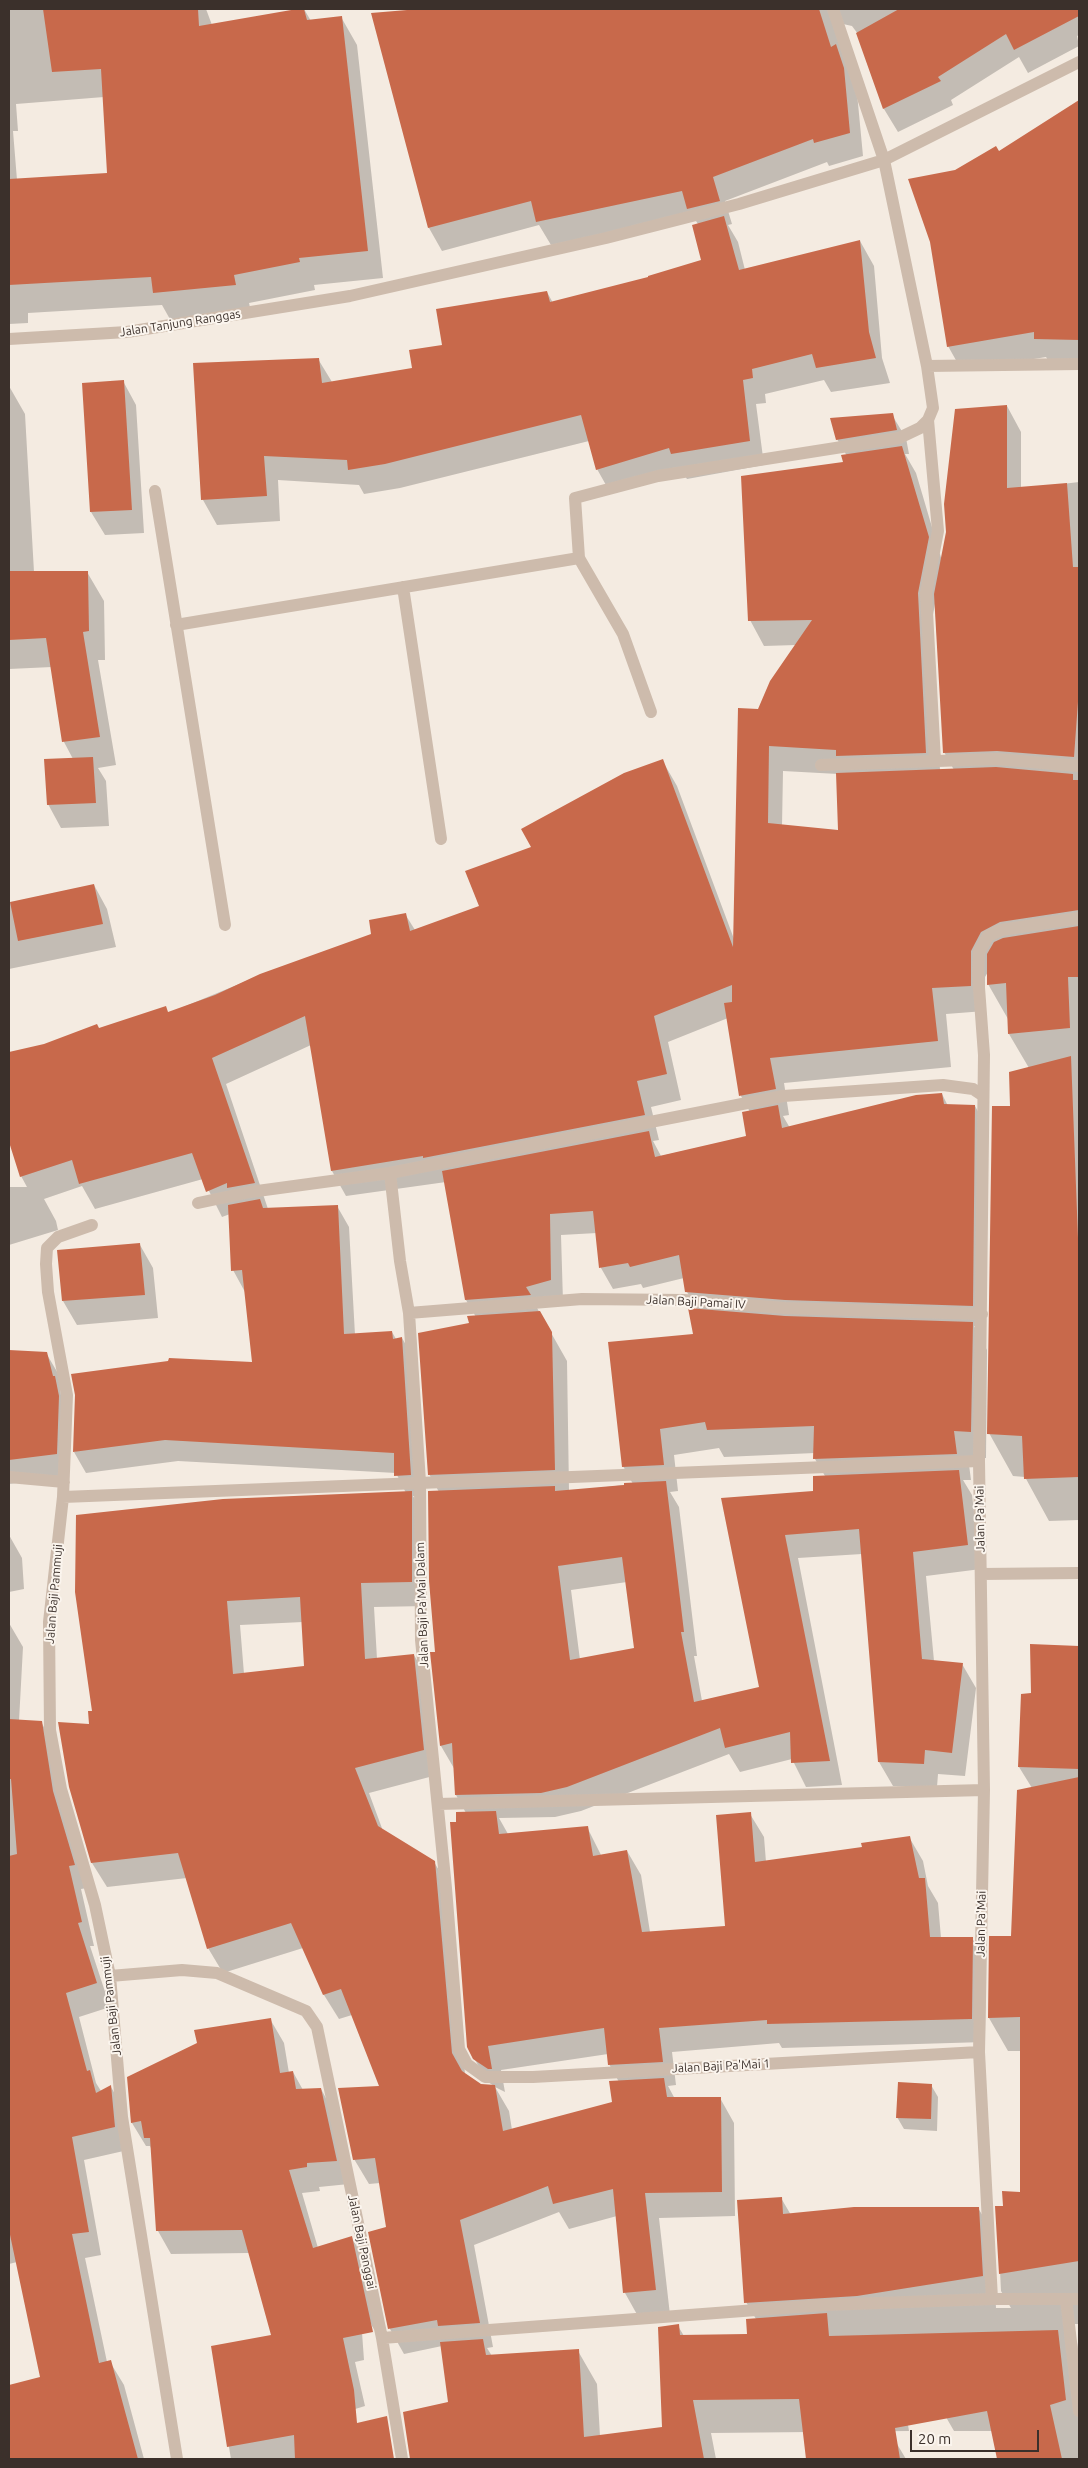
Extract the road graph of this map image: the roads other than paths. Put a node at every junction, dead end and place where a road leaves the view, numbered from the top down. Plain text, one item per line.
1 (833, 9) edge
2 (1079, 62) edge
3 (884, 160) junction
4 (9, 339) edge
5 (1079, 364) edge
6 (927, 366) junction
7 (928, 420) junction
8 (155, 491) dead end
9 (579, 558) junction
10 (402, 587) junction
11 (176, 625) junction
12 (651, 712) dead end
13 (935, 761) junction
14 (821, 765) dead end
15 (1079, 766) edge
16 (441, 839) dead end
17 (1079, 918) edge
18 (225, 925) dead end
19 (982, 1095) junction
20 (390, 1173) junction
21 (198, 1203) dead end
22 (92, 1225) dead end
23 (410, 1313) junction
24 (982, 1314) junction
25 (979, 1461) junction
26 (9, 1477) edge
27 (64, 1482) junction
28 (420, 1482) junction
29 (63, 1497) junction
30 (1079, 1573) edge
31 (981, 1574) junction
32 (984, 1790) junction
33 (438, 1804) junction
34 (110, 1976) junction
35 (979, 2052) junction
36 (467, 2064) joint
37 (1073, 2299) edge
38 (992, 2300) junction
39 (382, 2338) junction
40 (1079, 2411) edge
41 (177, 2459) edge
42 (402, 2459) edge

1 - 3 street
2 - 3 street, Jalan Tanjung Ranggas
3 - 4 street, Jalan Tanjung Ranggas
3 - 6 street
5 - 6 street
6 - 7 street
7 - 9 street
7 - 13 street
8 - 11 street
9 - 10 street
9 - 12 street
10 - 11 street
10 - 16 street
11 - 18 street
13 - 14 street
13 - 15 street
17 - 19 street, Jalan Pa'Mai
19 - 20 street
19 - 24 street, Jalan Pa'Mai
20 - 21 street
20 - 23 street, Jalan Baji Pa'Mai Dalam
22 - 27 street, Jalan Baji Pammuji
23 - 24 street, Jalan Baji Pamai IV
23 - 28 street, Jalan Baji Pa'Mai Dalam
24 - 25 street, Jalan Pa'Mai
25 - 28 street
25 - 31 street, Jalan Pa'Mai
26 - 27 street
27 - 29 street, Jalan Baji Pammuji
28 - 29 street
28 - 33 street, Jalan Baji Pa'Mai Dalam
29 - 34 street, Jalan Baji Pammuji
30 - 31 street
31 - 32 street, Jalan Pa'Mai
32 - 33 street
32 - 35 street, Jalan Pa'Mai
33 - 36 street, Jalan Baji Pa'Mai Dalam
34 - 39 street, Jalan Baji Panggai
34 - 41 street, Jalan Baji Pammuji
35 - 36 street, Jalan Baji Pa'Mai 1
35 - 38 street, Jalan Pa'Mai
37 - 38 street
37 - 40 street
38 - 39 street
39 - 42 street, Jalan Baji Panggai

